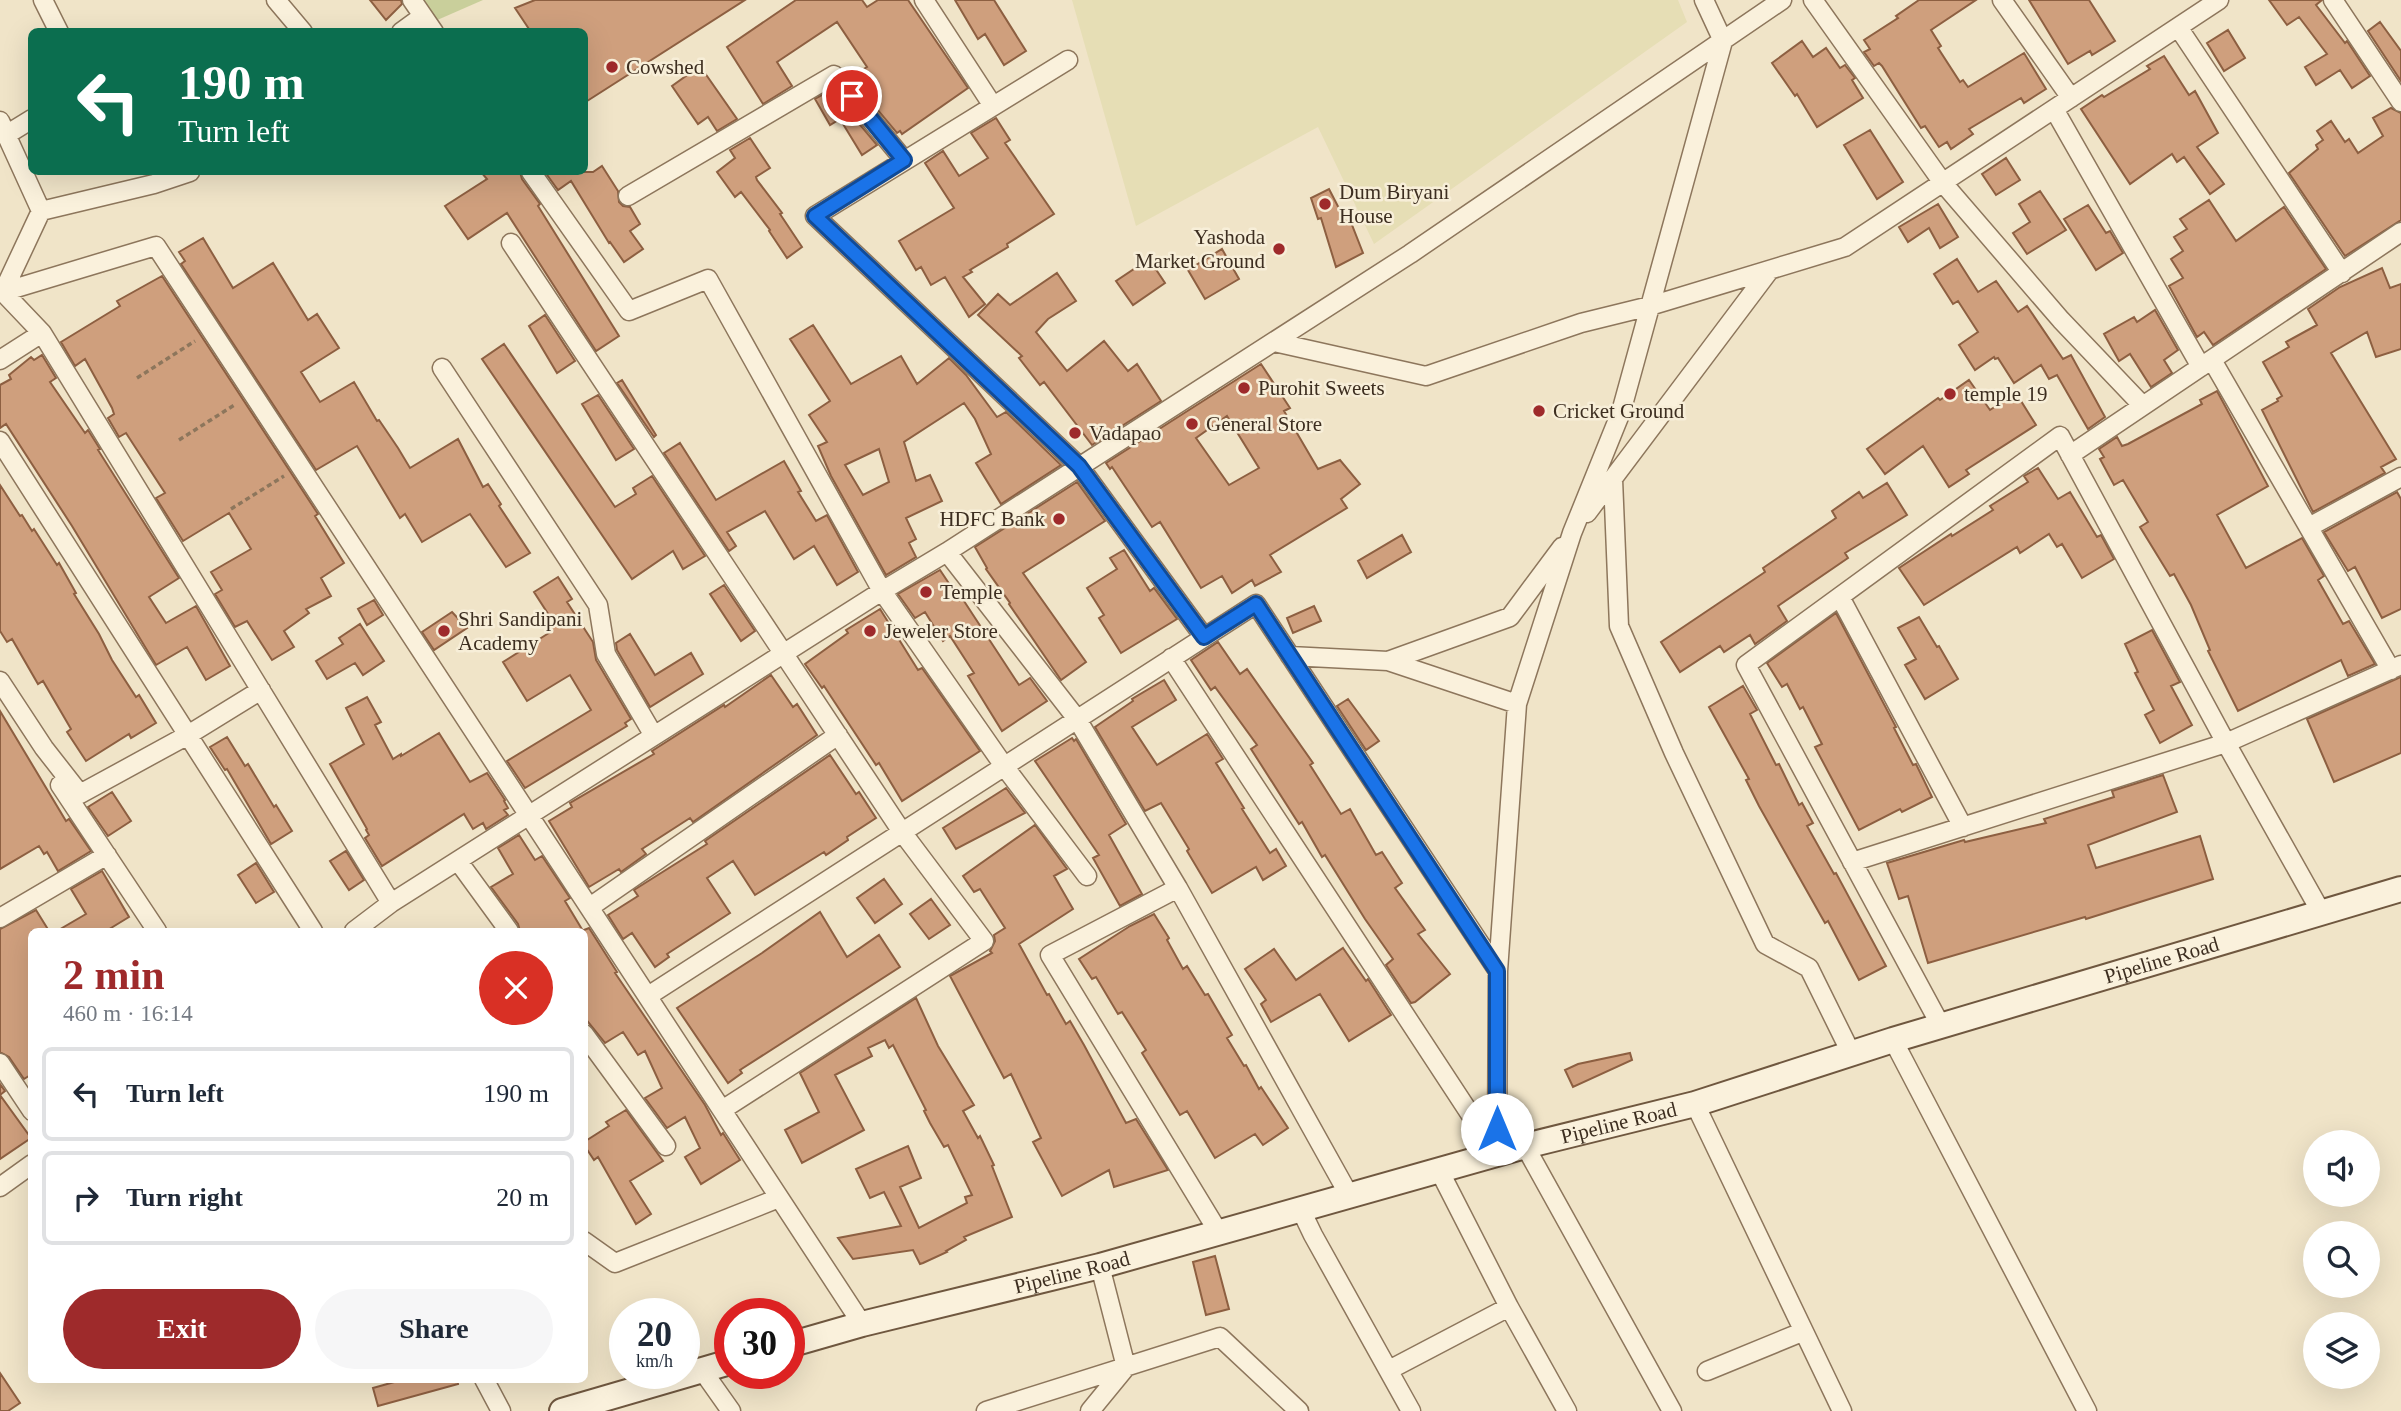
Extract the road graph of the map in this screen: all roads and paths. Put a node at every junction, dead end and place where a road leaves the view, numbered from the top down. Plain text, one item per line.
1 (43, 0) edge
2 (275, 0) edge
3 (412, 0) edge
4 (924, 0) edge
5 (1704, 0) edge
6 (1783, 0) edge
7 (1813, 0) edge
8 (2002, 0) edge
9 (2219, 0) edge
10 (2333, 0) edge
11 (423, 16) junction
12 (2178, 27) junction
13 (57, 28) edge
14 (300, 28) edge
15 (406, 28) edge
16 (431, 28) edge
17 (1723, 41) junction
18 (1068, 60) dead end
19 (2070, 98) junction
20 (2401, 102) edge
21 (993, 106) junction
22 (2054, 109) junction
23 (28, 120) edge
24 (3, 128) edge
25 (904, 160) junction
26 (181, 175) edge
27 (533, 175) edge
28 (1943, 183) junction
29 (628, 196) dead end
30 (41, 211) junction
31 (2401, 232) edge
32 (511, 243) dead end
33 (1769, 271) junction
34 (2342, 273) junction
35 (3, 292) junction
36 (1650, 306) junction
37 (212, 331) junction
38 (42, 333) junction
39 (1274, 342) junction
40 (0, 360) edge
41 (2207, 364) junction
42 (442, 368) dead end
43 (136, 378) dead end
44 (253, 394) junction
45 (2143, 407) junction
46 (179, 440) dead end
47 (0, 441) edge
48 (2070, 455) junction
49 (300, 466) junction
50 (1079, 466) junction
51 (2401, 477) edge
52 (1613, 479) junction
53 (231, 509) dead end
54 (2309, 527) junction
55 (1572, 533) junction
56 (947, 552) junction
57 (882, 591) junction
58 (1840, 597) junction
59 (1204, 637) junction
60 (784, 653) junction
61 (1290, 656) junction
62 (1171, 659) junction
63 (1388, 661) junction
64 (2396, 667) edge
65 (0, 681) edge
66 (261, 690) junction
67 (0, 694) edge
68 (1517, 704) junction
69 (1077, 719) junction
70 (188, 735) junction
71 (838, 735) junction
72 (654, 736) junction
73 (2226, 743) junction
74 (1004, 766) junction
75 (530, 815) junction
76 (1963, 827) junction
77 (902, 832) junction
78 (107, 855) junction
79 (458, 861) junction
80 (1852, 862) junction
81 (1087, 876) dead end
82 (1178, 888) junction
83 (2401, 889) edge
84 (391, 903) junction
85 (590, 906) junction
86 (2321, 912) junction
87 (0, 918) edge
88 (155, 928) edge
89 (311, 928) edge
90 (358, 928) edge
91 (507, 928) edge
92 (1497, 971) junction
93 (648, 996) junction
94 (1941, 1026) junction
95 (588, 1039) edge
96 (1893, 1040) junction
97 (1851, 1054) junction
98 (1, 1067) edge
99 (1695, 1104) junction
100 (28, 1105) edge
101 (722, 1110) junction
102 (666, 1146) dead end
103 (1525, 1146) junction
104 (1497, 1155) junction
105 (28, 1167) edge
106 (1439, 1170) junction
107 (0, 1187) edge
108 (1349, 1195) junction
109 (779, 1198) junction
110 (1301, 1210) junction
111 (1219, 1233) junction
112 (588, 1244) edge
113 (1100, 1266) junction
114 (1509, 1307) junction
115 (862, 1324) junction
116 (1802, 1332) junction
117 (805, 1340) edge
118 (714, 1367) edge
119 (1126, 1367) junction
120 (702, 1370) junction
121 (1389, 1370) junction
122 (1706, 1371) dead end
123 (486, 1383) edge
124 (501, 1411) edge
125 (562, 1411) edge
126 (731, 1411) edge
127 (986, 1411) edge
128 (1090, 1411) edge
129 (1299, 1411) edge
130 (1411, 1411) edge
131 (1567, 1411) edge
132 (1672, 1411) edge
133 (1842, 1411) edge
134 (2087, 1411) edge

1 - 13 street
2 - 14 street
3 - 11 street
4 - 21 street
5 - 17 street
6 - 17 street
7 - 28 street
8 - 19 street
9 - 12 street
10 - 20 street
11 - 15 street
11 - 16 street
12 - 19 street
12 - 34 street
17 - 36 street
17 - 39 street
18 - 21 street
19 - 22 street
21 - 25 street
22 - 28 street
22 - 41 street
23 - 24 street
24 - 30 street
25 - 29 street
25 - 50 street
26 - 30 street
27 - 57 street
28 - 33 street
28 - 45 street
30 - 35 street
31 - 34 street
32 - 60 street
33 - 36 street
33 - 52 street
34 - 41 street
35 - 37 street
35 - 38 street
36 - 39 street
36 - 55 street
37 - 43 path
37 - 44 street
38 - 40 street
38 - 66 street
39 - 50 street
41 - 45 street
41 - 54 street
42 - 72 street
44 - 46 path
44 - 49 street
45 - 48 street
47 - 70 street
48 - 58 street
48 - 73 street
49 - 53 path
49 - 75 street
50 - 56 street
50 - 59 street
51 - 54 street
52 - 55 street
52 - 97 street
54 - 64 street
55 - 63 street
55 - 68 street
56 - 57 street
56 - 69 street
57 - 60 street
57 - 74 street
58 - 76 street
58 - 80 street
59 - 61 street
59 - 62 street
60 - 71 street
60 - 72 street
61 - 63 street
61 - 92 street
62 - 69 street
62 - 104 street
63 - 68 street
64 - 73 street
65 - 70 street
66 - 70 street
66 - 84 street
67 - 78 street
68 - 92 street
69 - 74 street
69 - 82 street
70 - 89 street
71 - 77 street
71 - 85 street
72 - 75 street
73 - 76 street
73 - 86 street
74 - 77 street
74 - 81 street
75 - 79 street
75 - 85 street
76 - 80 street
77 - 93 street
77 - 101 street
78 - 87 street
78 - 88 street
79 - 84 street
79 - 91 street
80 - 94 street
82 - 108 street
82 - 111 street
83 - 86 main road, Pipeline Road
84 - 90 street
85 - 93 street
86 - 94 main road, Pipeline Road
92 - 104 street
93 - 101 street
94 - 96 main road, Pipeline Road
95 - 102 street
96 - 97 main road, Pipeline Road
96 - 134 street
97 - 99 main road, Pipeline Road
98 - 100 street
99 - 103 main road, Pipeline Road
99 - 116 street
101 - 109 street
103 - 104 main road, Pipeline Road
103 - 132 street
104 - 106 main road, Pipeline Road
105 - 107 street
106 - 108 main road, Pipeline Road
106 - 114 street
108 - 110 main road, Pipeline Road
109 - 112 street
109 - 115 street
110 - 111 main road, Pipeline Road
110 - 121 street
111 - 113 main road, Pipeline Road
113 - 115 main road, Pipeline Road
113 - 119 street
114 - 121 street
114 - 131 street
115 - 117 main road, Pipeline Road
116 - 122 street
116 - 133 street
118 - 120 main road
119 - 127 street
119 - 128 street
119 - 129 street
120 - 125 main road
120 - 126 street
121 - 130 street
123 - 124 street

